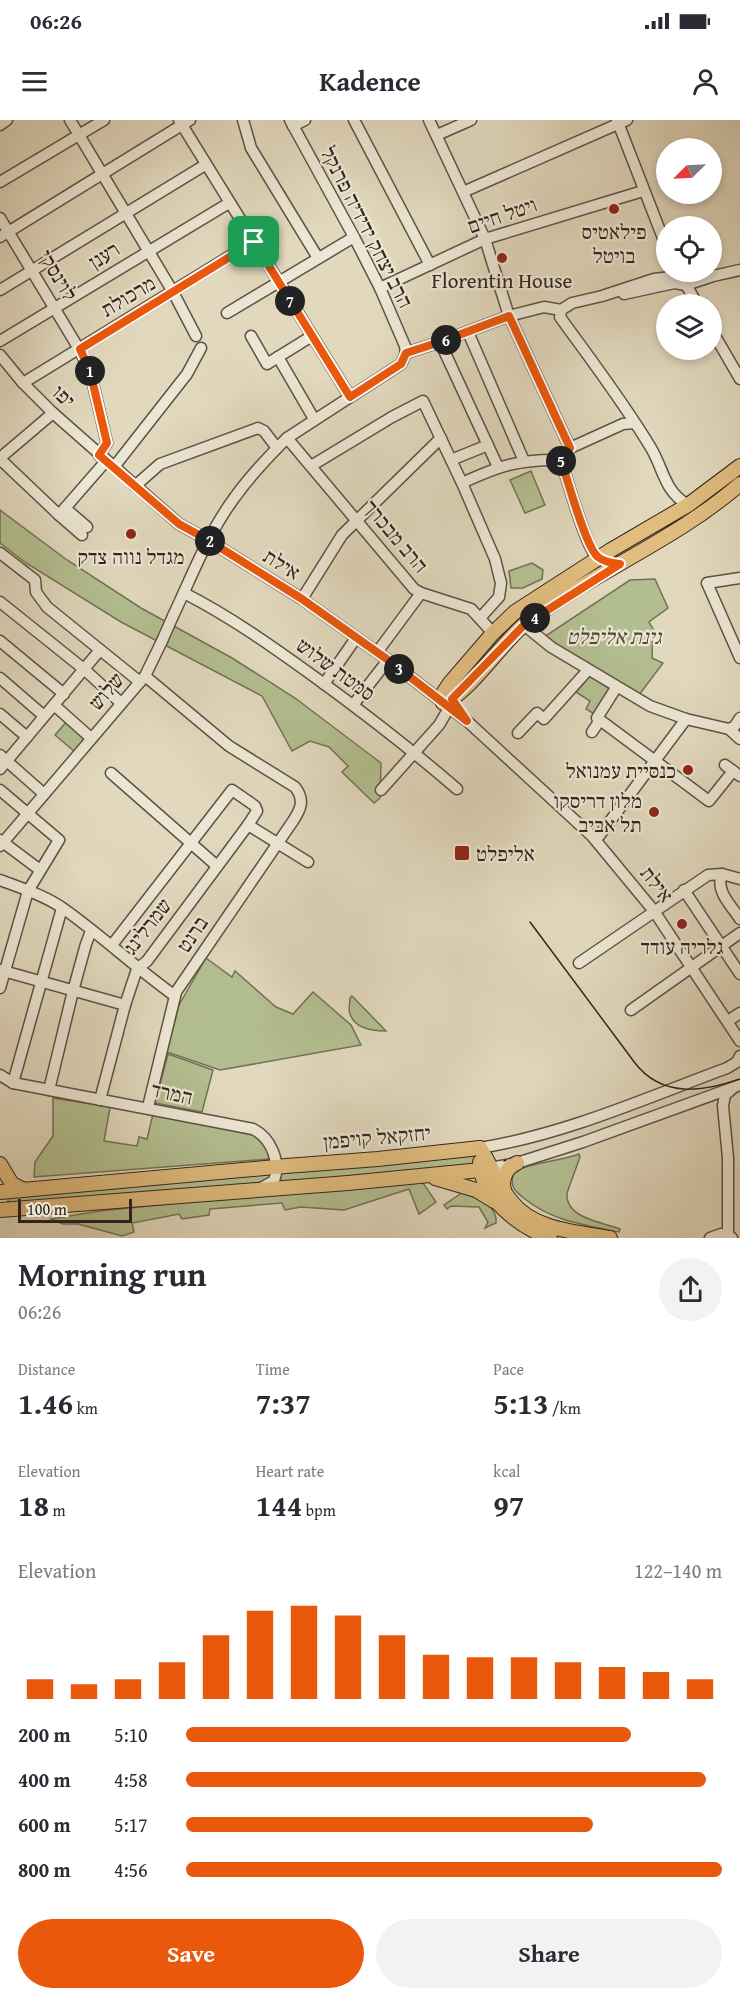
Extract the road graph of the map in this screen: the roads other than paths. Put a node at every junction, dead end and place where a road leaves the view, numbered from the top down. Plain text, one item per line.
1 (7, 120) edge
2 (70, 120) edge
3 (104, 120) edge
4 (243, 120) edge
5 (305, 120) edge
6 (354, 120) edge
7 (429, 120) edge
8 (471, 120) edge
9 (620, 121) edge
10 (184, 122) edge
11 (291, 123) edge
12 (0, 124) edge
13 (437, 135) junction
14 (79, 136) junction
15 (205, 165) junction
16 (101, 174) junction
17 (0, 182) edge
18 (643, 191) junction
19 (463, 192) junction
20 (230, 203) junction
21 (126, 213) junction
22 (0, 218) edge
23 (656, 222) edge
24 (4, 234) edge
25 (354, 237) junction
26 (485, 239) junction
27 (254, 242) junction
28 (148, 250) junction
29 (318, 258) junction
30 (430, 265) junction
31 (740, 270) edge
32 (33, 271) junction
33 (278, 282) junction
34 (684, 282) edge
35 (686, 285) junction
36 (380, 288) junction
37 (0, 290) edge
38 (173, 292) junction
39 (691, 294) edge
40 (55, 308) junction
41 (561, 310) junction
42 (227, 313) dead end
43 (509, 316) junction
44 (468, 332) junction
45 (196, 336) dead end
46 (251, 336) dead end
47 (312, 336) junction
48 (0, 341) edge
49 (440, 342) junction
50 (722, 347) edge
51 (201, 348) dead end
52 (80, 349) junction
53 (406, 353) junction
54 (0, 355) edge
55 (278, 357) junction
56 (740, 379) edge
57 (24, 383) junction
58 (350, 397) junction
59 (52, 413) junction
60 (314, 419) junction
61 (634, 423) junction
62 (287, 438) junction
63 (441, 438) junction
64 (488, 445) junction
65 (277, 448) junction
66 (570, 448) junction
67 (0, 459) edge
68 (451, 460) junction
69 (561, 460) junction
70 (106, 461) junction
71 (524, 461) junction
72 (311, 466) junction
73 (740, 466) edge
74 (498, 467) junction
75 (462, 483) junction
76 (740, 484) edge
77 (135, 486) junction
78 (688, 505) junction
79 (62, 512) junction
80 (357, 520) junction
81 (85, 531) dead end
82 (208, 540) junction
83 (0, 553) edge
84 (598, 558) junction
85 (620, 564) junction
86 (740, 578) edge
87 (184, 593) junction
88 (421, 593) junction
89 (302, 599) junction
90 (0, 602) edge
91 (481, 617) junction
92 (524, 625) junction
93 (493, 633) junction
94 (356, 638) junction
95 (0, 641) edge
96 (381, 647) dead end
97 (100, 650) junction
98 (740, 658) edge
99 (388, 660) junction
100 (85, 670) junction
101 (588, 670) junction
102 (0, 678) edge
103 (143, 679) junction
104 (324, 684) junction
105 (614, 691) dead end
106 (64, 694) junction
107 (121, 703) junction
108 (448, 703) junction
109 (54, 705) junction
110 (353, 705) junction
111 (0, 714) edge
112 (44, 716) junction
113 (740, 718) edge
114 (600, 720) junction
115 (686, 720) junction
116 (729, 729) junction
117 (592, 732) dead end
118 (518, 733) dead end
119 (27, 737) junction
120 (91, 738) junction
121 (740, 739) edge
122 (415, 753) junction
123 (656, 761) junction
124 (2, 762) edge
125 (733, 770) edge
126 (111, 772) dead end
127 (457, 789) dead end
128 (0, 790) edge
129 (381, 790) dead end
130 (44, 794) junction
131 (27, 814) junction
132 (248, 825) junction
133 (596, 840) junction
134 (1, 843) edge
135 (190, 843) junction
136 (278, 843) junction
137 (308, 862) dead end
138 (217, 866) junction
139 (40, 870) junction
140 (722, 874) junction
141 (740, 879) edge
142 (0, 880) edge
143 (684, 890) junction
144 (28, 891) junction
145 (62, 908) junction
146 (654, 911) junction
147 (740, 919) edge
148 (92, 931) junction
149 (740, 933) edge
150 (112, 945) junction
151 (721, 946) junction
152 (579, 963) dead end
153 (691, 967) junction
154 (137, 969) junction
155 (2, 971) edge
156 (740, 974) edge
157 (40, 982) junction
158 (0, 988) edge
159 (73, 991) junction
160 (174, 996) junction
161 (125, 1005) junction
162 (631, 1010) dead end
163 (740, 1013) edge
164 (728, 1022) junction
165 (740, 1041) edge
166 (740, 1056) edge
167 (0, 1075) edge
168 (13, 1083) junction
169 (738, 1086) edge
170 (49, 1090) junction
171 (100, 1100) junction
172 (698, 1100) junction
173 (148, 1107) junction
174 (722, 1115) junction
175 (480, 1148) junction
176 (0, 1162) edge
177 (517, 1162) junction
178 (277, 1166) junction
179 (486, 1168) junction
180 (427, 1175) junction
181 (0, 1183) edge
182 (24, 1190) junction
183 (252, 1190) junction
184 (0, 1192) edge
185 (505, 1192) junction
186 (728, 1197) junction
187 (740, 1198) edge
188 (503, 1208) junction
189 (0, 1210) edge
190 (730, 1236) edge
191 (550, 1238) edge
192 (610, 1238) edge
193 (710, 1238) edge

1 - 12 street
2 - 14 street
3 - 14 street
4 - 29 street
5 - 11 street
6 - 30 street
7 - 13 street
8 - 13 street
9 - 18 street
9 - 19 street
10 - 15 street
10 - 16 street
11 - 25 street, הרב יצחק ידידיה פרנקל
13 - 19 street
14 - 16 street
14 - 17 street
15 - 20 street
15 - 21 street
16 - 21 street
16 - 24 street
18 - 23 street
18 - 26 street, ויטל חיים
19 - 26 street
20 - 27 street
20 - 28 street, רענן
21 - 28 street
21 - 32 street
22 - 24 street, לוינסקי
24 - 32 street, לוינסקי
25 - 29 street
25 - 36 street, הרב יצחק ידידיה פרנקל
26 - 30 street, ויטל חיים
26 - 43 street
27 - 33 street
27 - 38 street, מרכולת
28 - 38 street
28 - 40 street, רענן
29 - 33 street
30 - 36 street, ויטל חיים
31 - 35 street
32 - 37 street
32 - 40 street, לוינסקי
33 - 42 street
33 - 47 street
34 - 35 street
35 - 39 street
35 - 41 street
36 - 53 street, הרב יצחק ידידיה פרנקל
38 - 45 street
38 - 52 street, מרכולת
40 - 48 street, רענן
40 - 52 street, לוינסקי
41 - 43 street
41 - 61 street
43 - 44 street
43 - 66 street
44 - 49 street
44 - 71 street
46 - 55 street
47 - 55 street
47 - 58 street
49 - 53 street
49 - 64 street
50 - 56 street
51 - 70 street
52 - 57 street, מרכולת
52 - 70 street, לוינסקי
53 - 58 street, שלוש
54 - 57 street, יפו
55 - 60 street
57 - 59 street, יפו
58 - 60 street, שלוש
59 - 67 street
59 - 70 street, יפו
60 - 62 street, שלוש
61 - 66 street
61 - 78 street
62 - 65 street, שלוש
62 - 72 street, הרב מבכרך
63 - 68 street
63 - 72 street
63 - 80 street
64 - 68 street
64 - 74 street
65 - 77 street
65 - 82 street, שלוש
66 - 69 street
67 - 79 street
68 - 75 street
69 - 71 street
69 - 84 street
70 - 77 street, אילת
70 - 79 street
71 - 74 street
72 - 80 street, הרב מבכרך
73 - 78 main road
74 - 75 street
75 - 91 street
76 - 85 main road
77 - 82 street, אילת
78 - 84 main road
79 - 81 street
80 - 88 street, הרב מבכרך
80 - 89 street
82 - 87 street, שלוש
82 - 89 street, אילת
83 - 97 street
84 - 85 street
84 - 93 main road
85 - 92 main road
86 - 98 street
87 - 103 street, שלוש, bridge
87 - 104 street, סמטת שלוש
88 - 91 street, הרב מבכרך
88 - 96 street
89 - 94 street, אילת
90 - 100 street
91 - 93 street, הרב מבכרך
92 - 101 street
92 - 108 main road
93 - 108 main road
94 - 99 street, אילת
94 - 104 street
95 - 106 street
97 - 100 street
97 - 103 street
99 - 108 street, אילת
99 - 110 street
100 - 106 street
100 - 107 street
101 - 115 street
101 - 118 street
102 - 112 street
103 - 107 street, שלוש
103 - 136 street, ברנט
104 - 110 street, סמטת שלוש
105 - 114 street
106 - 109 street
107 - 120 street, שלוש
108 - 122 street
108 - 133 street, אילת
109 - 112 street
109 - 120 street
110 - 122 street, סמטת שלוש
111 - 119 street
112 - 119 street
113 - 116 street
114 - 117 street
114 - 123 street
115 - 116 street
115 - 123 street
116 - 121 street
119 - 124 street
120 - 130 street, שלוש
122 - 127 street, סמטת שלוש
122 - 129 street
123 - 125 street
123 - 133 street
124 - 130 street
126 - 135 street
128 - 131 street
130 - 131 street, שלוש
131 - 134 street, שלוש
131 - 139 street
132 - 135 street
132 - 136 street
132 - 138 street, שמרלינג
133 - 146 street, אילת
134 - 139 street
135 - 138 street
135 - 150 street
136 - 137 street
136 - 160 street, ברנט
138 - 154 street, שמרלינג
139 - 144 street
140 - 141 street
140 - 143 street
140 - 147 street
142 - 144 street
143 - 146 street
143 - 151 street
144 - 145 street
144 - 155 street
145 - 148 street
145 - 157 street
146 - 152 street
146 - 153 street, אילת
148 - 150 street
148 - 159 street
149 - 151 street
150 - 154 street
151 - 153 street
151 - 156 street
153 - 162 street
153 - 164 street, אילת
154 - 160 street
154 - 161 street, שמרלינג
155 - 157 street
155 - 158 street
157 - 159 street
157 - 168 street
159 - 161 street
159 - 170 street
160 - 173 street, ברנט
161 - 171 street, שמרלינג
163 - 164 street
164 - 165 street, אילת
166 - 175 street, יחזקאל קויפמן
167 - 168 street, המרד
168 - 170 street, המרד
169 - 172 street, יחזקאל קויפמן
169 - 174 street
170 - 171 street, המרד
171 - 173 street, המרד
172 - 174 street
172 - 177 street, יחזקאל קויפמן
173 - 178 street, המרד
174 - 186 street
175 - 178 main road, יחזקאל קויפמן
175 - 179 main road
176 - 181 street
176 - 182 main road
177 - 179 street, יחזקאל קויפמן
177 - 185 main road
178 - 182 main road, יחזקאל קויפמן
178 - 183 street
179 - 180 main road, יחזקאל קויפמן
179 - 185 main road
179 - 188 main road
180 - 183 main road, יחזקאל קויפמן
180 - 188 main road
182 - 184 main road, יחזקאל קויפמן
183 - 189 main road, יחזקאל קויפמן
185 - 192 main road
186 - 187 street
186 - 190 street
188 - 191 main road
190 - 193 street

